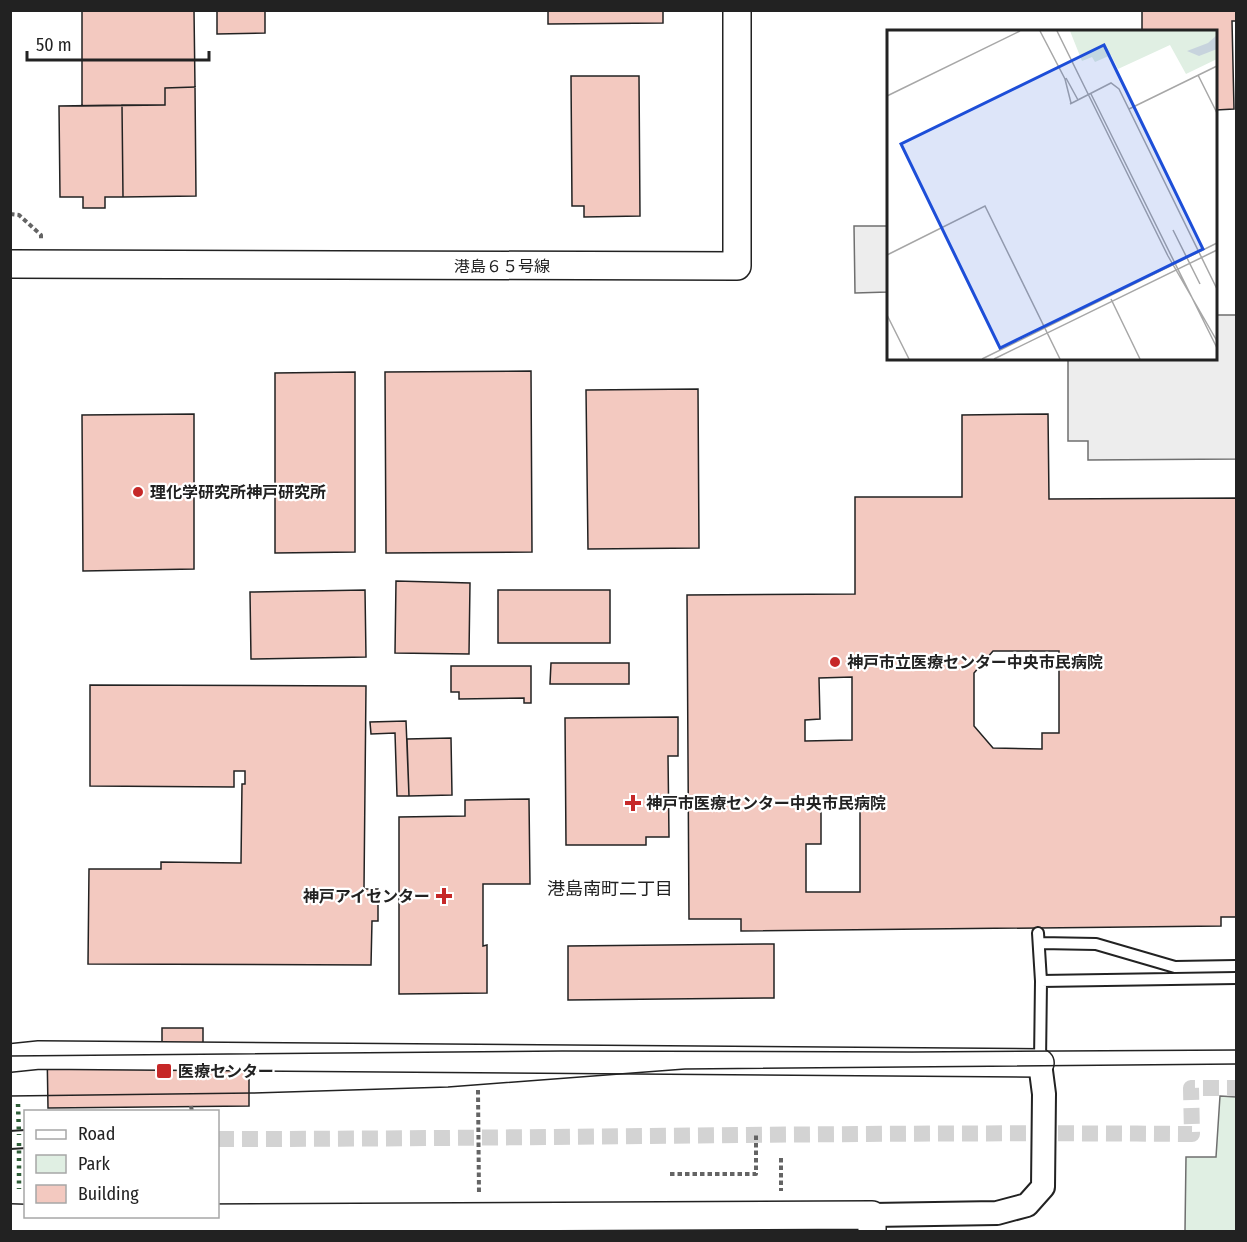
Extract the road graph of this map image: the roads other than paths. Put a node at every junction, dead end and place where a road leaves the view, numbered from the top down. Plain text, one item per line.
1 (736, 10) edge
2 (10, 264) edge
3 (1236, 966) edge
4 (1236, 978) edge
5 (1041, 981) junction
6 (10, 1058) edge
7 (1040, 1063) junction
8 (10, 1218) edge
9 (872, 1223) edge

1 - 2 street, 港島６５号線
3 - 5 lane
4 - 5 lane
5 - 7 lane
6 - 7 street
7 - 9 street
8 - 9 street

